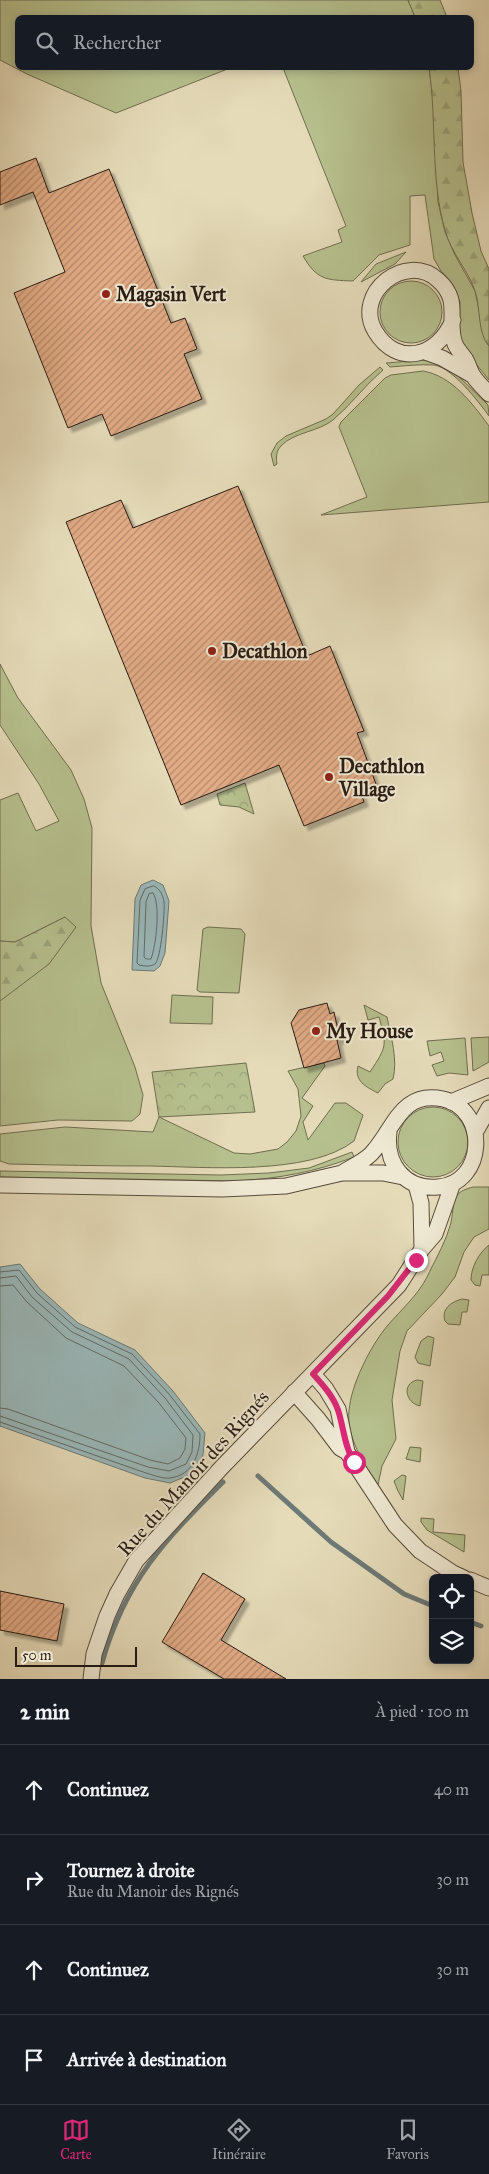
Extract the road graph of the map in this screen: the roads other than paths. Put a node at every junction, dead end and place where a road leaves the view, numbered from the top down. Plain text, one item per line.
1 (453, 320) junction
2 (425, 352) junction
3 (472, 375) junction
4 (489, 394) edge
5 (489, 1086) edge
6 (451, 1102) junction
7 (489, 1108) edge
8 (476, 1131) junction
9 (389, 1132) junction
10 (342, 1173) junction
11 (403, 1177) junction
12 (453, 1183) junction
13 (0, 1185) edge
14 (416, 1185) junction
15 (422, 1249) junction
16 (313, 1374) junction
17 (294, 1392) junction
18 (347, 1452) junction
19 (457, 1574) edge
20 (474, 1582) edge
21 (489, 1588) edge
22 (90, 1679) edge

1 - 2 street
1 - 2 street
1 - 3 street
2 - 3 street
3 - 4 street
5 - 6 street
6 - 8 street
6 - 9 street
7 - 8 street
8 - 12 street
9 - 10 street
9 - 11 street
10 - 11 street
10 - 13 street
11 - 14 street
12 - 14 street
12 - 15 street, Rue du Manoir des Rignés
14 - 15 street
15 - 16 street, Rue du Manoir des Rignés
16 - 17 street, Rue du Manoir des Rignés
16 - 18 street
17 - 18 street
17 - 22 street, Rue du Manoir des Rignés
18 - 19 street
20 - 21 street

